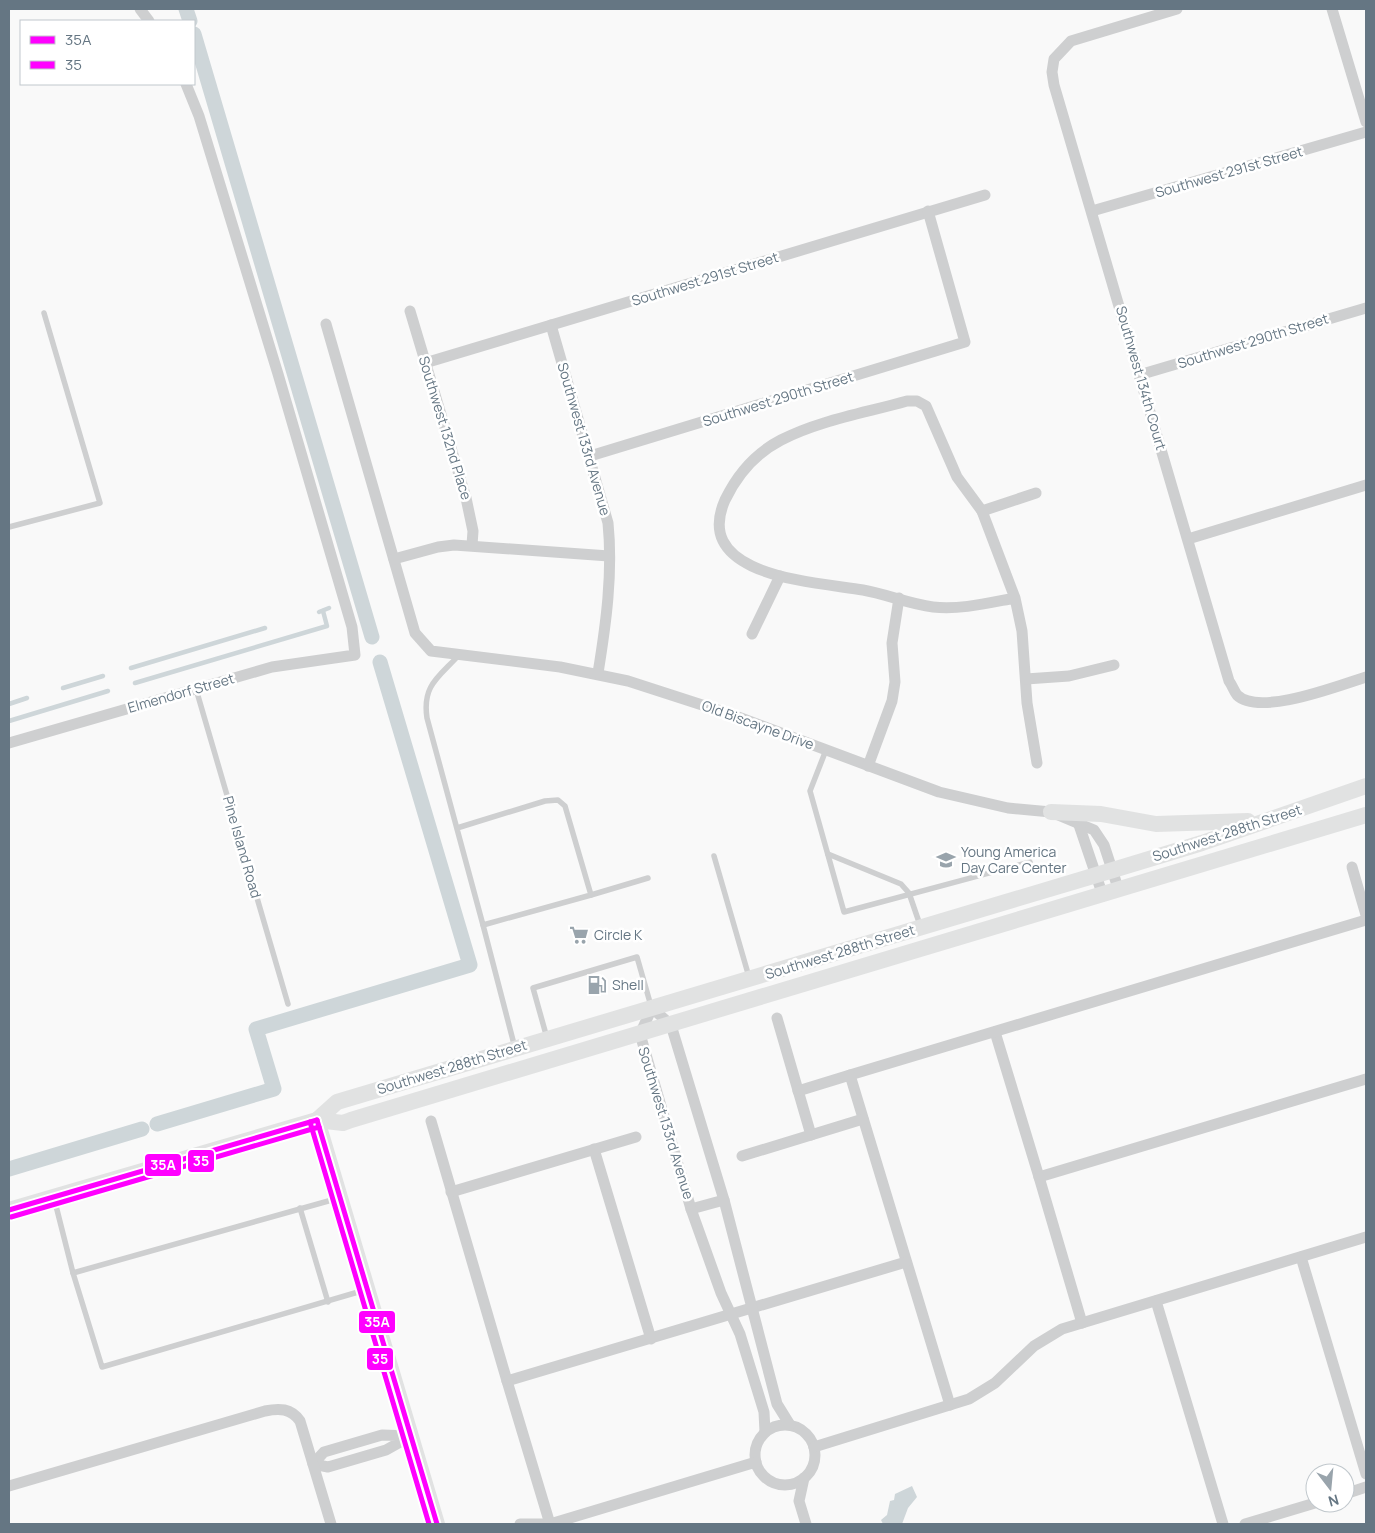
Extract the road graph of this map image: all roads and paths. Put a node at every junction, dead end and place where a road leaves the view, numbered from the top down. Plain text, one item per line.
1 (140, 9) edge
2 (1177, 9) edge
3 (1332, 9) edge
4 (148, 20) edge
5 (186, 85) edge
6 (1366, 122) edge
7 (1366, 132) edge
8 (985, 195) dead end
9 (1092, 211) junction
10 (928, 212) junction
11 (1366, 308) edge
12 (44, 312) dead end
13 (410, 312) dead end
14 (326, 324) dead end
15 (551, 325) junction
16 (425, 363) junction
17 (1140, 374) junction
18 (590, 456) junction
19 (1366, 485) edge
20 (1036, 493) dead end
21 (982, 511) junction
22 (9, 527) edge
23 (1188, 539) junction
24 (472, 545) junction
25 (609, 556) junction
26 (394, 560) junction
27 (780, 576) junction
28 (899, 598) junction
29 (1015, 598) junction
30 (752, 634) dead end
31 (459, 655) junction
32 (1114, 665) dead end
33 (598, 673) junction
34 (1026, 679) junction
35 (1366, 680) edge
36 (196, 689) junction
37 (9, 743) edge
38 (826, 750) junction
39 (1037, 762) dead end
40 (868, 766) junction
41 (1366, 786) edge
42 (1051, 812) junction
43 (1366, 815) edge
44 (1266, 821) junction
45 (1078, 822) junction
46 (458, 828) junction
47 (828, 854) junction
48 (714, 856) dead end
49 (1030, 862) dead end
50 (1352, 867) dead end
51 (1112, 870) junction
52 (1096, 875) junction
53 (648, 878) dead end
54 (1119, 891) junction
55 (909, 893) junction
56 (591, 895) junction
57 (1103, 896) junction
58 (1366, 915) edge
59 (1366, 920) edge
60 (483, 924) junction
61 (921, 928) junction
62 (928, 948) junction
63 (749, 979) junction
64 (288, 1004) dead end
65 (652, 1008) junction
66 (777, 1018) dead end
67 (671, 1025) junction
68 (995, 1032) junction
69 (640, 1034) junction
70 (548, 1039) junction
71 (515, 1048) junction
72 (850, 1076) junction
73 (1366, 1079) edge
74 (798, 1091) junction
75 (864, 1119) junction
76 (317, 1120) junction
77 (431, 1121) dead end
78 (811, 1135) junction
79 (636, 1137) dead end
80 (594, 1149) junction
81 (742, 1156) dead end
82 (1039, 1177) junction
83 (451, 1192) junction
84 (54, 1197) junction
85 (340, 1197) junction
86 (724, 1200) junction
87 (300, 1208) junction
88 (692, 1208) junction
89 (9, 1210) edge
90 (1366, 1237) edge
91 (1301, 1257) junction
92 (906, 1262) junction
93 (73, 1274) junction
94 (367, 1289) junction
95 (1156, 1301) junction
96 (328, 1302) junction
97 (751, 1309) junction
98 (731, 1314) junction
99 (1082, 1323) junction
100 (651, 1339) junction
101 (507, 1381) junction
102 (950, 1405) junction
103 (790, 1425) junction
104 (765, 1432) junction
105 (411, 1436) junction
106 (814, 1446) junction
107 (756, 1462) junction
108 (313, 1464) junction
109 (1366, 1474) edge
110 (804, 1478) junction
111 (781, 1484) junction
112 (9, 1486) edge
113 (798, 1501) junction
114 (1305, 1506) edge
115 (331, 1524) edge
116 (437, 1524) edge
117 (520, 1524) edge
118 (550, 1524) edge
119 (806, 1524) edge
120 (1222, 1524) edge
121 (1245, 1524) edge

1 - 4 street
2 - 9 street, Southwest 134th Court
3 - 6 street
5 - 36 street, Elmendorf Street
7 - 9 street, Southwest 291st Street
8 - 10 street, Southwest 291st Street
9 - 17 street, Southwest 134th Court
10 - 15 street, Southwest 291st Street
10 - 18 street, Southwest 290th Street
11 - 17 street, Southwest 290th Street
12 - 22 lane
13 - 16 street, Southwest 132nd Place
14 - 26 street
15 - 16 street, Southwest 291st Street
15 - 18 street, Southwest 133rd Avenue
16 - 24 street, Southwest 132nd Place
17 - 23 street, Southwest 134th Court
18 - 25 street, Southwest 133rd Avenue
19 - 23 street
20 - 21 street
21 - 27 street
21 - 29 street
23 - 35 street, Southwest 134th Court
24 - 25 street
24 - 26 street
25 - 33 street, Southwest 133rd Avenue
26 - 31 street, Old Biscayne Drive
27 - 28 street
27 - 30 street
28 - 29 street
28 - 40 street
29 - 34 street
31 - 33 street, Old Biscayne Drive
31 - 46 lane
32 - 34 street
33 - 38 street, Old Biscayne Drive
34 - 39 street
36 - 37 street, Elmendorf Street
36 - 64 lane, Pine Island Road
38 - 40 street, Old Biscayne Drive
38 - 47 lane
40 - 42 street, Old Biscayne Drive
41 - 44 main road, Southwest 288th Street
42 - 44 main road
42 - 45 street, Old Biscayne Drive
43 - 54 main road, Southwest 288th Street
44 - 51 main road, Southwest 288th Street
45 - 51 street, Old Biscayne Drive
45 - 52 street
46 - 56 lane
46 - 60 lane
47 - 55 lane
47 - 55 lane
48 - 63 lane
49 - 55 lane
50 - 58 street
51 - 52 main road, Southwest 288th Street
51 - 54 street, Old Biscayne Drive
52 - 57 street
52 - 61 main road, Southwest 288th Street
53 - 56 lane
54 - 57 main road, Southwest 288th Street
55 - 61 lane
56 - 60 lane
57 - 62 main road, Southwest 288th Street
59 - 68 street
60 - 71 lane
61 - 62 main road
61 - 63 main road, Southwest 288th Street
62 - 67 main road, Southwest 288th Street
63 - 65 main road, Southwest 288th Street
65 - 67 street
65 - 69 street, Southwest 133rd Avenue
65 - 70 main road, Southwest 288th Street
65 - 70 lane
66 - 74 street
67 - 69 main road, Southwest 288th Street
67 - 86 street
68 - 72 street
68 - 82 street
69 - 76 main road, Southwest 288th Street
69 - 88 street, Southwest 133rd Avenue
70 - 71 main road, Southwest 288th Street
71 - 76 main road, Southwest 288th Street
72 - 74 street
72 - 75 street
73 - 82 street
74 - 78 street
75 - 78 street
75 - 92 street
76 - 84 main road, Southwest 288th Street
76 - 85 main road
77 - 83 street
78 - 81 street
79 - 80 street
80 - 83 street
80 - 100 street
82 - 99 street
83 - 101 street
84 - 89 main road, Southwest 288th Street
84 - 93 lane
85 - 87 lane
85 - 94 main road
86 - 88 street
86 - 97 street
87 - 93 lane
87 - 96 lane
88 - 98 street, Southwest 133rd Avenue
90 - 91 street
91 - 95 street
91 - 109 street
92 - 97 street
92 - 102 street
93 - 96 lane
94 - 96 lane
94 - 105 main road
95 - 99 street
95 - 120 street
97 - 98 street
97 - 103 street
98 - 100 street
98 - 104 street, Southwest 133rd Avenue
99 - 102 street
100 - 101 street
101 - 118 street
102 - 106 street
103 - 104 street
103 - 106 street
104 - 107 street
105 - 108 street
105 - 116 main road
106 - 110 street
107 - 111 street
107 - 118 street
108 - 112 street
108 - 115 street
110 - 111 street
110 - 113 street
111 - 113 street
113 - 119 street
114 - 121 street
117 - 118 street

